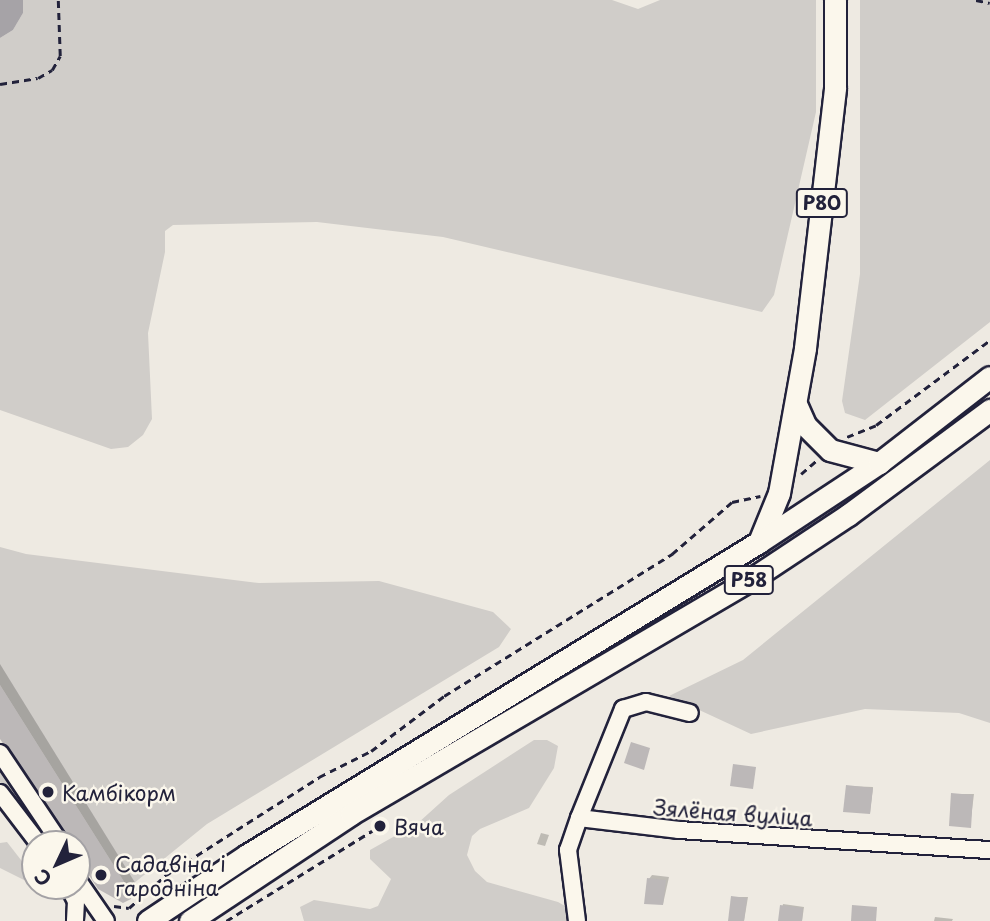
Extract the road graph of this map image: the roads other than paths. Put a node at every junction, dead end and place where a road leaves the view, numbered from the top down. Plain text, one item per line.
1 (835, 0) edge
2 (990, 377) edge
3 (796, 404) junction
4 (990, 410) edge
5 (879, 463) junction
6 (759, 542) junction
7 (690, 713) dead end
8 (0, 753) edge
9 (0, 793) edge
10 (579, 818) junction
11 (28, 830) edge
12 (52, 830) edge
13 (990, 850) edge
14 (91, 899) edge
15 (75, 900) edge
16 (75, 921) edge
17 (106, 921) edge
18 (148, 921) edge
19 (190, 921) edge
20 (577, 921) edge

1 - 3 main road, Р80
2 - 5 main road, Р58
3 - 5 main road
3 - 6 main road, Р80
4 - 19 main road, Р58
5 - 6 main road, Р58
6 - 18 main road, Р58
7 - 10 street
8 - 12 street
9 - 11 street
10 - 13 street, Зялёная вуліца
10 - 20 street
14 - 17 street
15 - 16 street

